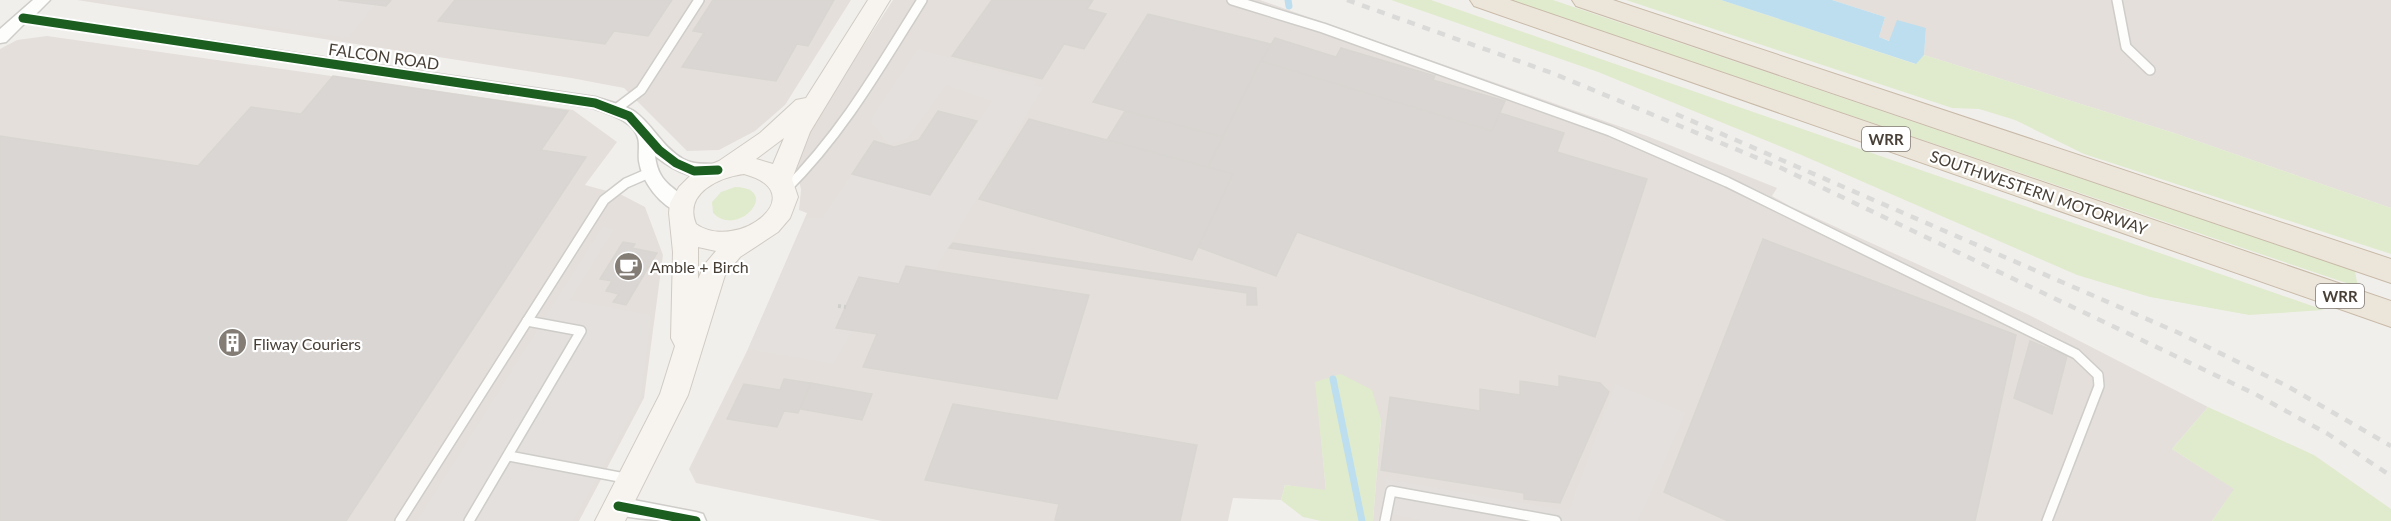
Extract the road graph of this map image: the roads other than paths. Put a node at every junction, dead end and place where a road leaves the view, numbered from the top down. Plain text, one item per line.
1 (42, 0) edge
2 (699, 0) edge
3 (879, 0) edge
4 (922, 0) edge
5 (1232, 0) edge
6 (1483, 0) edge
7 (1585, 0) edge
8 (2116, 0) edge
9 (22, 18) junction
10 (0, 38) edge
11 (2151, 70) dead end
12 (822, 89) junction
13 (616, 110) junction
14 (646, 137) junction
15 (723, 169) junction
16 (649, 173) junction
17 (783, 185) junction
18 (682, 215) junction
19 (752, 237) junction
20 (2391, 271) edge
21 (2391, 314) edge
22 (527, 321) junction
23 (685, 357) junction
24 (509, 456) junction
25 (632, 480) junction
26 (614, 514) edge
27 (400, 521) edge
28 (469, 521) edge
29 (696, 521) edge
30 (1385, 521) edge
31 (1556, 521) edge
32 (2047, 521) edge

1 - 9 street
2 - 13 lane
3 - 12 main road
4 - 17 lane
5 - 32 lane
6 - 21 highway, SOUTHWESTERN MOTORWAY / WRR
7 - 20 highway, WRR
8 - 11 lane
9 - 10 street
9 - 13 street, FALCON ROAD
12 - 15 main road
12 - 17 main road
13 - 14 street, FALCON ROAD
14 - 15 street, FALCON ROAD
14 - 16 street
15 - 17 main road
15 - 18 main road
16 - 18 street
16 - 22 lane
17 - 19 main road
18 - 19 main road
18 - 23 main road
19 - 23 main road
22 - 24 lane
22 - 27 lane
23 - 25 main road
24 - 25 lane
24 - 28 lane
25 - 26 main road
26 - 29 street
30 - 31 lane

